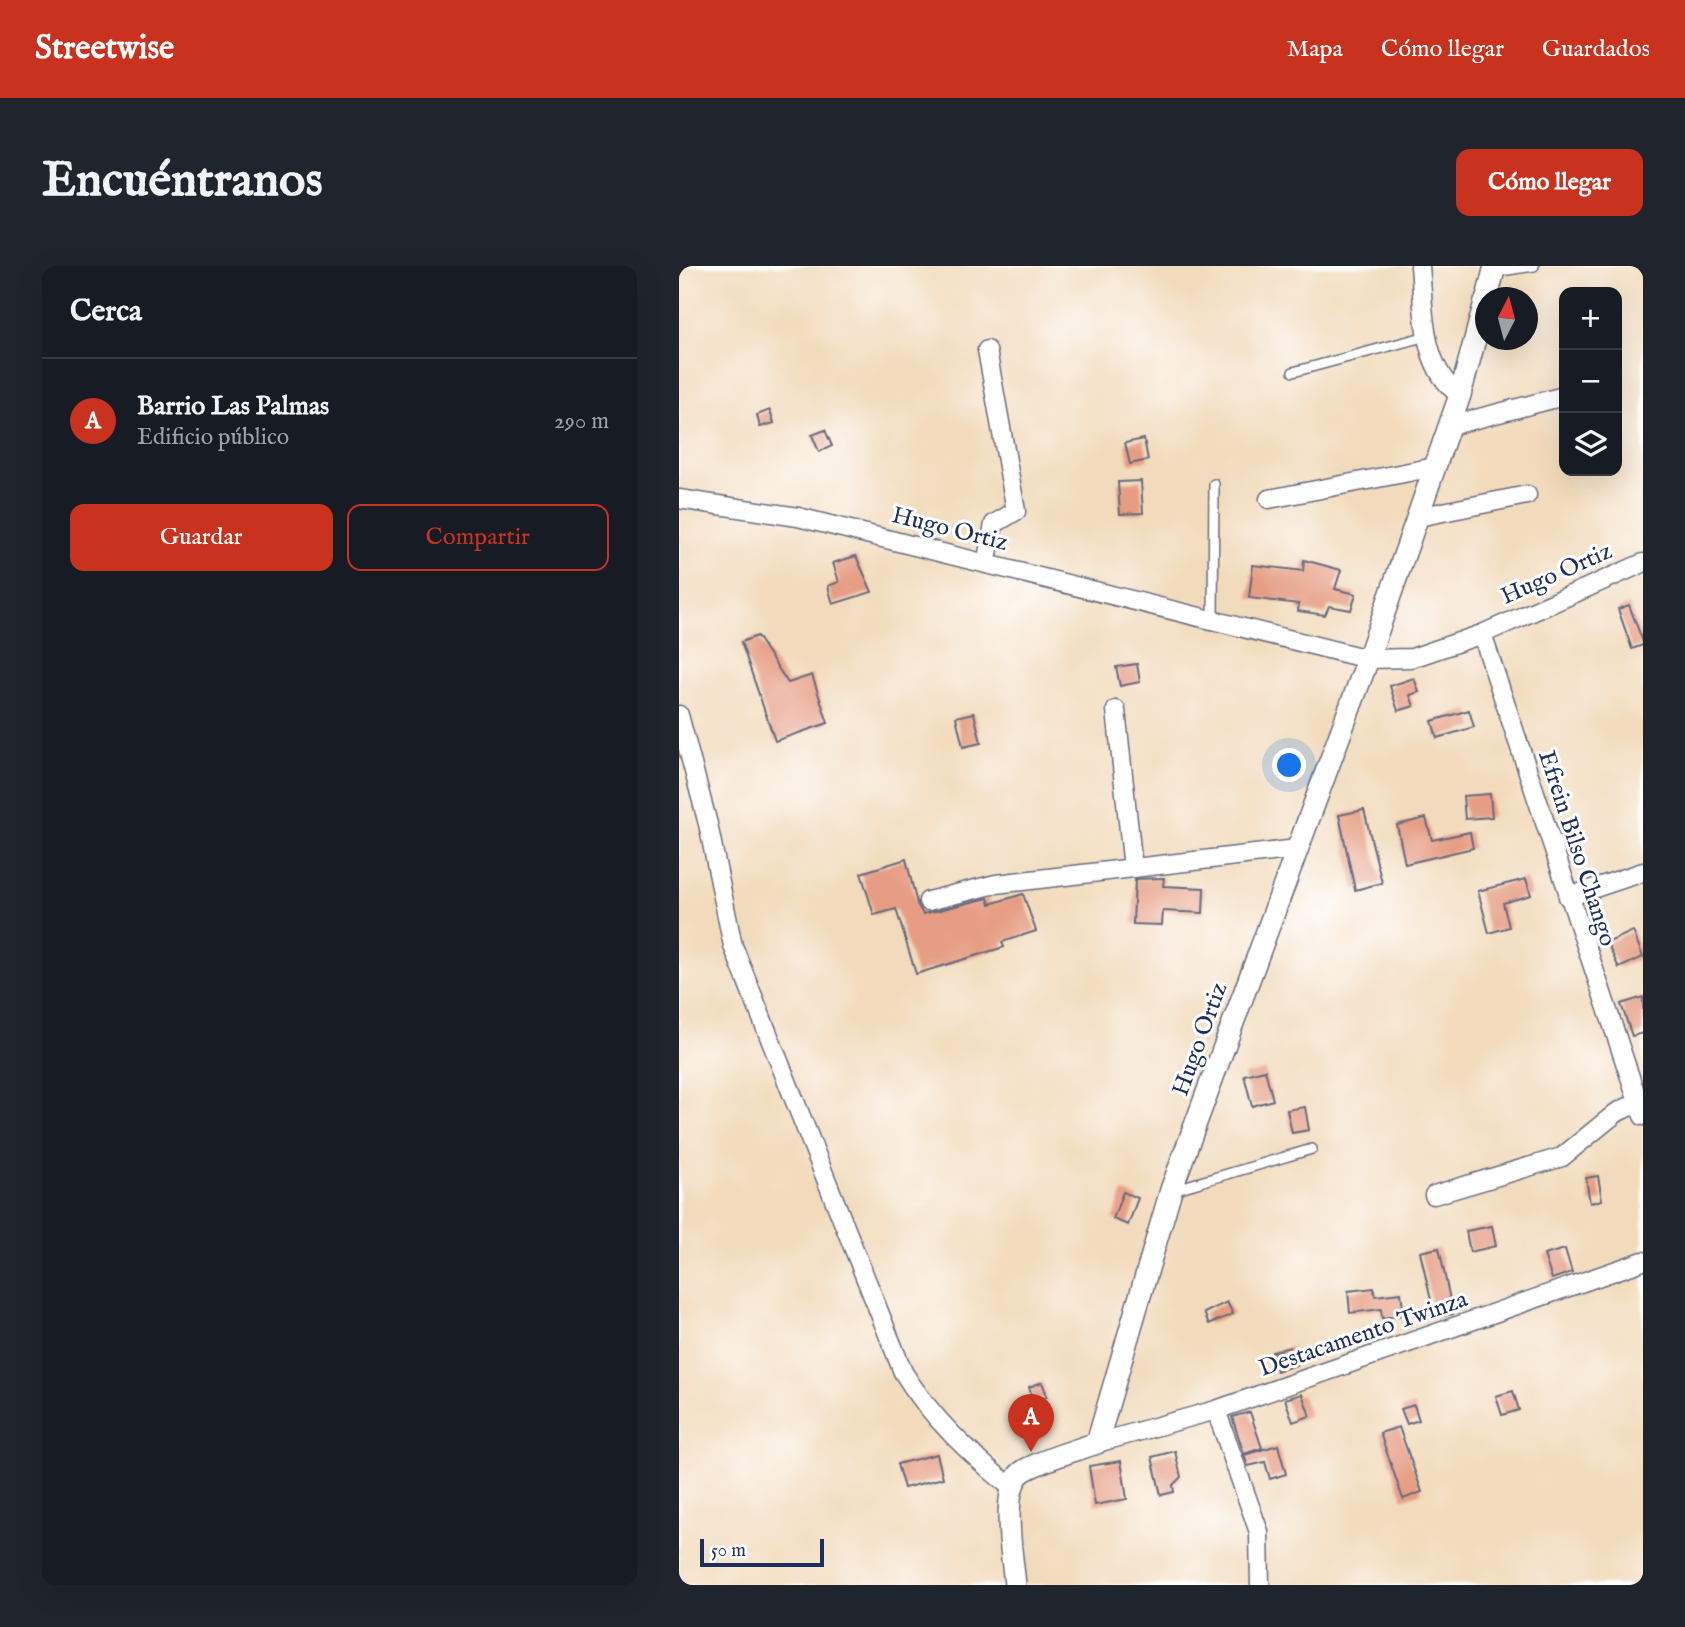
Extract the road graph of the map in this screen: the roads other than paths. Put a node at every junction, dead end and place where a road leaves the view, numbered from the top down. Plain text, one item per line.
1 (1420, 266) edge
2 (1534, 266) edge
3 (1494, 269) edge
4 (1489, 287) edge
5 (1427, 336) junction
6 (1475, 340) edge
7 (987, 350) dead end
8 (1293, 372) dead end
9 (1460, 395) junction
10 (1559, 397) edge
11 (1449, 426) junction
12 (1435, 467) junction
13 (1214, 484) dead end
14 (1527, 495) dead end
15 (679, 499) edge
16 (1269, 499) dead end
17 (1418, 517) junction
18 (1643, 563) edge
19 (986, 564) junction
20 (1213, 621) junction
21 (1482, 634) junction
22 (1368, 659) junction
23 (1116, 710) dead end
24 (679, 715) edge
25 (1297, 849) junction
26 (1133, 868) junction
27 (1643, 872) edge
28 (1568, 897) junction
29 (928, 901) dead end
30 (1640, 1109) edge
31 (1312, 1149) dead end
32 (1171, 1190) junction
33 (1434, 1195) dead end
34 (1643, 1261) edge
35 (1216, 1410) junction
36 (1097, 1443) junction
37 (1012, 1488) junction
38 (1015, 1585) edge
39 (1260, 1585) edge

1 - 5 street
2 - 3 lane
3 - 4 street
5 - 8 lane
5 - 9 street
6 - 9 street
7 - 19 street
9 - 11 street
10 - 11 street
11 - 12 street
12 - 16 street
12 - 17 street
13 - 20 lane
14 - 17 street
15 - 19 street, Hugo Ortiz
17 - 22 street
18 - 21 street, Hugo Ortiz
19 - 20 street, Hugo Ortiz
20 - 22 street, Hugo Ortiz
21 - 22 street, Hugo Ortiz
21 - 28 street, Efrein Bilso Chango
22 - 25 street, Hugo Ortiz
23 - 26 street
24 - 37 street
25 - 26 street
25 - 32 street, Hugo Ortiz
26 - 29 street
27 - 28 street
28 - 30 street, Efrein Bilso Chango
30 - 33 street
31 - 32 lane
32 - 36 street, Hugo Ortiz
34 - 35 street, Destacamento Twinza
35 - 36 street, Destacamento Twinza
35 - 39 street
36 - 37 street
37 - 38 street

